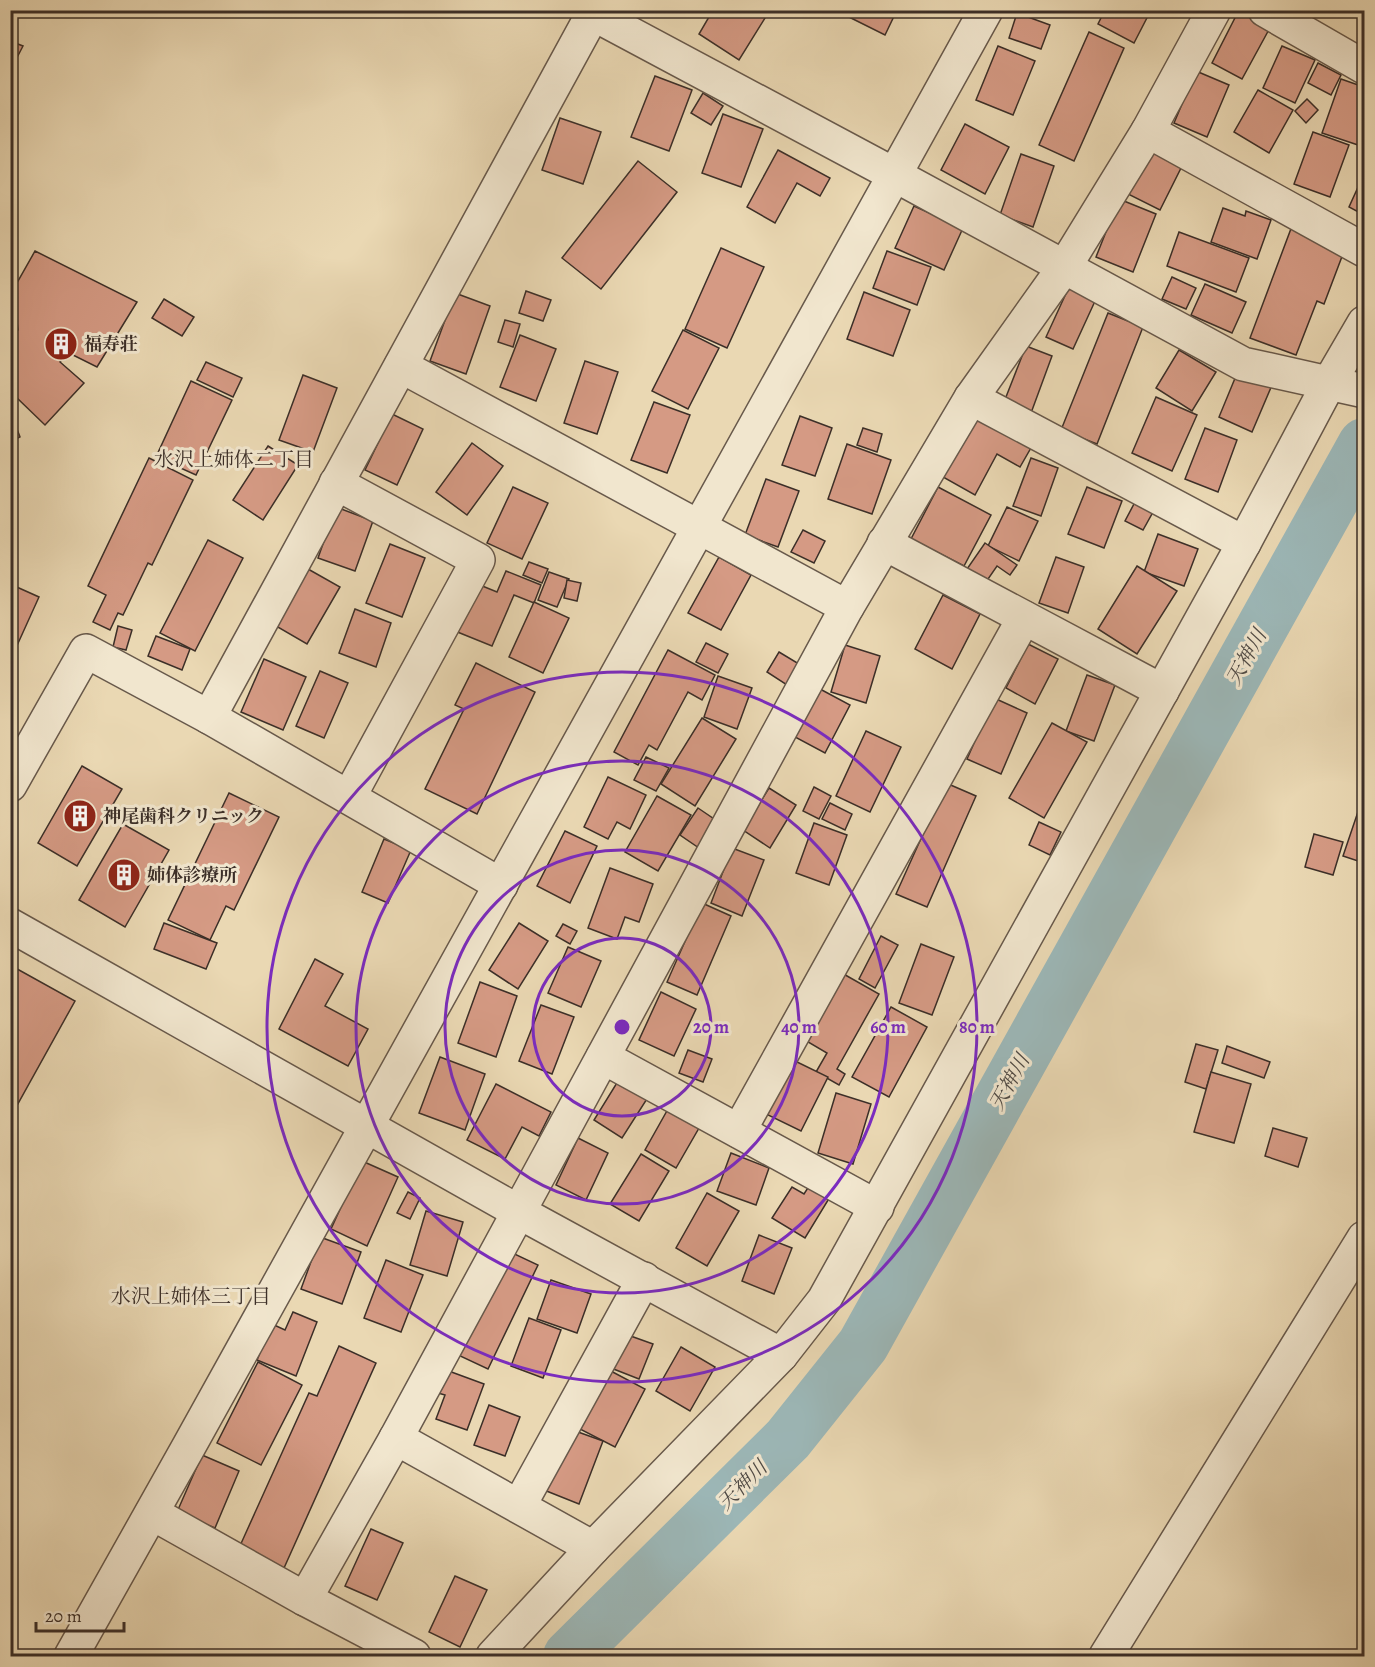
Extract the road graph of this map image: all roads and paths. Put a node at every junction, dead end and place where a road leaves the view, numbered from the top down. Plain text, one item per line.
1 (986, 10) edge
2 (1214, 10) edge
3 (1265, 10) edge
4 (591, 12) edge
5 (1365, 67) edge
6 (1148, 131) junction
7 (893, 174) junction
8 (1365, 250) edge
9 (1065, 266) junction
10 (1365, 323) edge
11 (401, 366) junction
12 (1329, 382) junction
13 (1365, 391) edge
14 (971, 398) junction
15 (336, 483) junction
16 (698, 527) junction
17 (884, 543) junction
18 (1244, 543) junction
19 (847, 607) junction
20 (1024, 618) junction
21 (1162, 691) junction
22 (209, 717) junction
23 (10, 785) edge
24 (349, 797) junction
25 (501, 885) junction
26 (10, 925) edge
27 (603, 1057) junction
28 (367, 1128) junction
29 (739, 1131) junction
30 (877, 1207) junction
31 (519, 1212) junction
32 (1365, 1238) edge
33 (644, 1279) junction
34 (781, 1355) junction
35 (396, 1438) junction
36 (519, 1506) junction
37 (152, 1513) junction
38 (593, 1548) junction
39 (305, 1599) junction
40 (71, 1656) edge
41 (414, 1656) edge
42 (492, 1656) edge
43 (1106, 1656) edge

1 - 7 street
2 - 6 street
3 - 5 street
4 - 7 street
4 - 11 street
6 - 8 street
6 - 9 street
7 - 9 street
7 - 16 street
9 - 12 street
9 - 14 street
10 - 12 street
11 - 15 street
11 - 16 street
12 - 13 street
12 - 18 street
14 - 17 street
14 - 18 street
15 - 22 street
15 - 24 street
16 - 19 street
16 - 25 street
17 - 19 street
17 - 20 street
18 - 21 street
19 - 27 street
20 - 21 street
20 - 29 street
21 - 30 street
22 - 23 street
22 - 24 street
24 - 25 street
25 - 28 street
26 - 28 street
27 - 29 street
27 - 31 street
28 - 31 street
28 - 37 street
29 - 30 street
30 - 34 street
31 - 33 street
31 - 35 street
32 - 43 street
33 - 34 street
33 - 36 street
34 - 38 street
35 - 36 street
35 - 39 street
36 - 38 street
37 - 39 street
37 - 40 street
38 - 42 street
39 - 41 street

